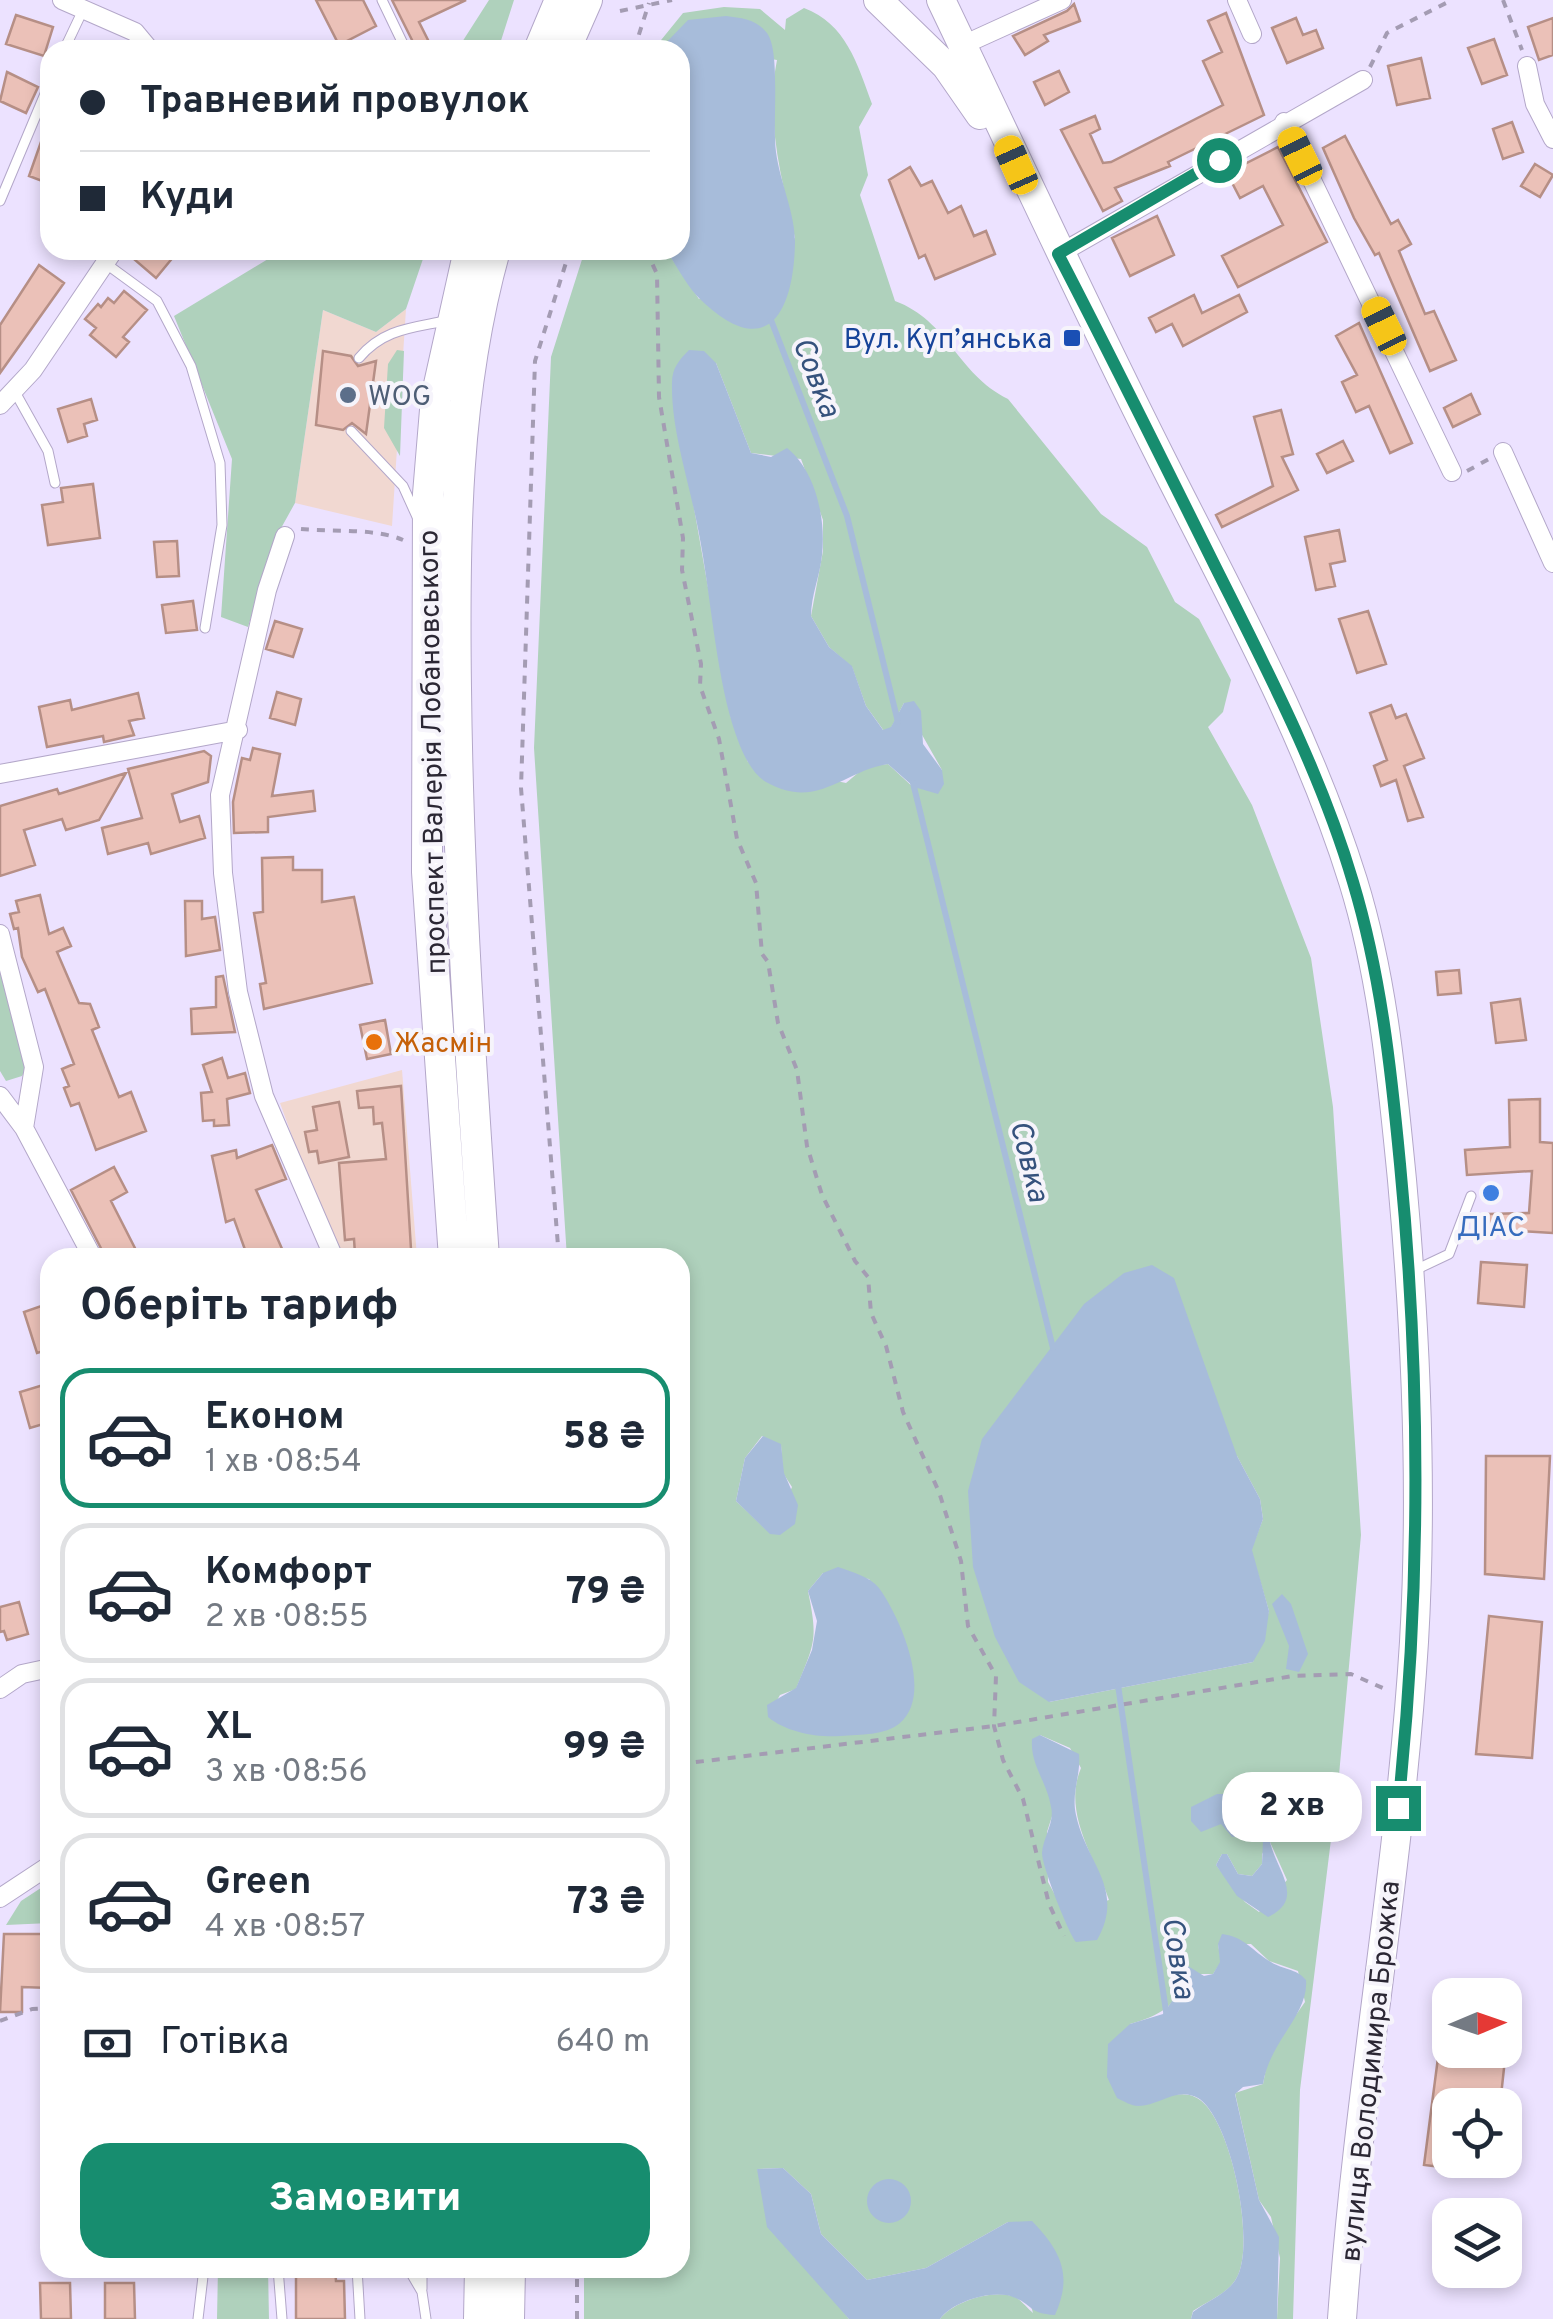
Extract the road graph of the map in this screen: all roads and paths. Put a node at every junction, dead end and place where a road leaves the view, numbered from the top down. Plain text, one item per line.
1 (62, 0) edge
2 (382, 0) edge
3 (560, 0) edge
4 (588, 0) edge
5 (672, 0) edge
6 (878, 0) edge
7 (942, 0) edge
8 (1062, 0) edge
9 (1237, 0) edge
10 (1452, 0) edge
11 (1504, 0) edge
12 (649, 4) junction
13 (82, 10) junction
14 (620, 11) dead end
15 (1252, 34) dead end
16 (68, 40) edge
17 (142, 40) edge
18 (401, 40) edge
19 (544, 40) edge
20 (570, 40) edge
21 (637, 40) edge
22 (963, 44) junction
23 (1527, 66) joint
24 (1364, 80) joint
25 (40, 106) edge
26 (1284, 122) junction
27 (1553, 140) edge
28 (1016, 165) junction
29 (0, 200) edge
30 (1058, 254) junction
31 (107, 260) edge
32 (114, 260) edge
33 (466, 260) edge
34 (492, 260) edge
35 (567, 260) edge
36 (651, 260) edge
37 (450, 320) junction
38 (359, 358) dead end
39 (7, 399) edge
40 (352, 431) dead end
41 (1502, 452) joint
42 (1452, 472) joint
43 (55, 483) dead end
44 (286, 536) joint
45 (415, 540) junction
46 (1553, 563) edge
47 (205, 628) dead end
48 (238, 730) junction
49 (0, 774) edge
50 (2, 945) edge
51 (0, 1096) edge
52 (24, 1128) junction
53 (1471, 1196) dead end
54 (88, 1248) edge
55 (330, 1248) edge
56 (453, 1248) edge
57 (483, 1248) edge
58 (558, 1248) edge
59 (1409, 1273) junction
60 (40, 1670) edge
61 (0, 1689) edge
62 (1385, 1689) dead end
63 (994, 1726) junction
64 (690, 1763) edge
65 (40, 1872) edge
66 (0, 1898) edge
67 (1064, 1936) dead end
68 (40, 2008) edge
69 (0, 2021) edge
70 (203, 2278) edge
71 (279, 2278) edge
72 (358, 2278) edge
73 (414, 2278) edge
74 (422, 2278) edge
75 (480, 2278) edge
76 (510, 2278) edge
77 (577, 2278) edge
78 (422, 2292) junction
79 (198, 2319) edge
80 (282, 2319) edge
81 (360, 2319) edge
82 (426, 2319) edge
83 (479, 2319) edge
84 (509, 2319) edge
85 (577, 2319) edge
86 (1342, 2319) edge

1 - 13 street
2 - 18 lane
3 - 19 main road
4 - 20 main road
5 - 12 path
6 - 28 main road, вулиця Володимира Брожка
7 - 22 main road, вулиця Володимира Брожка
8 - 22 street
9 - 15 street
10 - 24 path
11 - 23 path
12 - 14 path
12 - 21 path
13 - 16 lane
13 - 17 street
22 - 28 main road, вулиця Володимира Брожка
23 - 27 street
24 - 26 street
25 - 29 lane
26 - 30 street
26 - 42 street
28 - 30 main road, вулиця Володимира Брожка
30 - 59 main road, вулиця Володимира Брожка
31 - 39 street
32 - 47 lane
33 - 37 main road, проспект Валерія Лобановського
34 - 57 main road, проспект Валерія Лобановського
35 - 58 path
36 - 63 path
37 - 38 lane
37 - 45 main road, проспект Валерія Лобановського
39 - 43 lane
40 - 45 lane
41 - 42 path
41 - 46 street
44 - 45 path
44 - 48 street
45 - 56 main road, проспект Валерія Лобановського
48 - 49 street
48 - 55 street
50 - 52 street
51 - 52 street
52 - 54 street
53 - 59 lane
59 - 86 main road, вулиця Володимира Брожка
60 - 61 street
62 - 63 path
63 - 64 path
63 - 67 path
65 - 66 street
68 - 69 path
70 - 79 lane
71 - 80 lane
72 - 81 lane
73 - 78 lane
74 - 78 lane
75 - 83 main road
76 - 84 main road
77 - 85 path
78 - 82 lane

